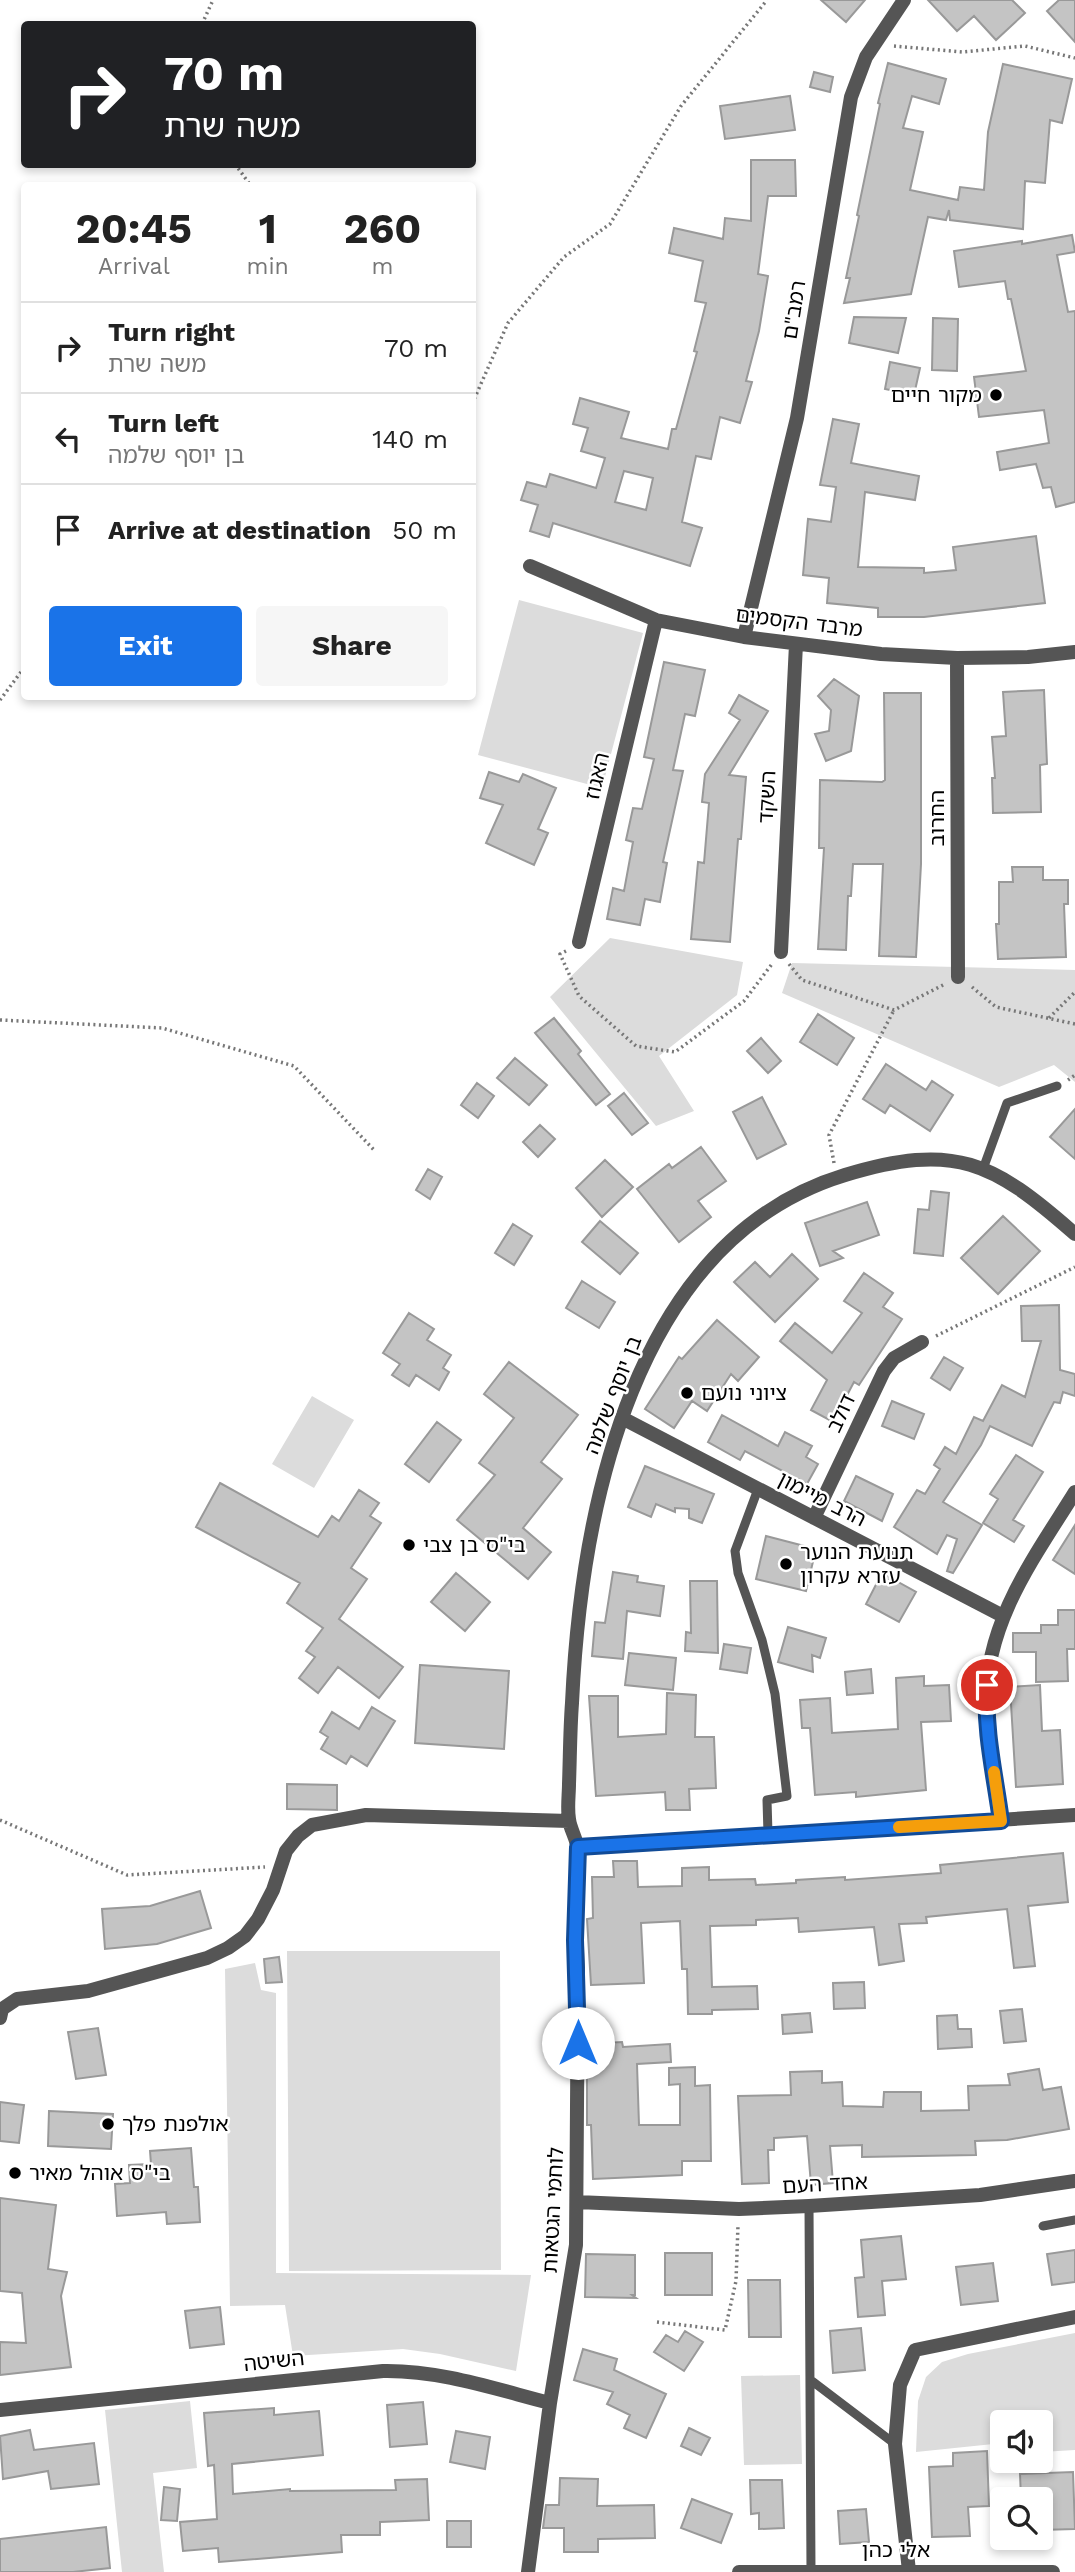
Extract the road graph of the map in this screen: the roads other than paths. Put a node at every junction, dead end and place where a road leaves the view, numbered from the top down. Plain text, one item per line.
1 (904, 0) edge
2 (530, 566) dead end
3 (656, 620) junction
4 (744, 637) junction
5 (796, 644) junction
6 (1075, 652) edge
7 (957, 658) junction
8 (579, 942) road end
9 (781, 952) road end
10 (958, 977) road end
11 (1057, 1086) dead end
12 (984, 1169) junction
13 (1075, 1234) edge
14 (922, 1342) road end
15 (622, 1418) junction
16 (758, 1489) junction
17 (1075, 1492) edge
18 (814, 1518) junction
19 (1003, 1616) junction
20 (1075, 1815) edge
21 (569, 1821) junction
22 (1001, 1821) junction
23 (768, 1835) junction
24 (578, 1847) junction
25 (0, 2018) edge
26 (1075, 2182) edge
27 (577, 2202) junction
28 (810, 2206) junction
29 (1075, 2220) edge
30 (1043, 2227) dead end
31 (1075, 2317) edge
32 (812, 2381) junction
33 (550, 2403) junction
34 (0, 2410) edge
35 (895, 2444) junction
36 (909, 2571) edge
37 (528, 2572) edge
38 (739, 2572) edge
39 (811, 2572) edge
40 (1028, 2572) edge
41 (1053, 2572) edge

1 - 4 street, רמב"ם
2 - 3 street, מרבד הקסמים
3 - 4 street, מרבד הקסמים
3 - 8 street, האגוז
4 - 5 street, מרבד הקסמים
5 - 7 street, מרבד הקסמים
5 - 9 street, השקד
6 - 7 street, מרבד הקסמים
7 - 10 street, החרוב
11 - 12 lane
12 - 13 street, בן יוסף שלמה
12 - 15 street, בן יוסף שלמה
14 - 18 street, דולב
15 - 16 street, הרב מיימון
15 - 21 street, בן יוסף שלמה
16 - 18 street, הרב מיימון
16 - 23 lane
17 - 19 street
18 - 19 street, הרב מיימון
19 - 22 street
20 - 22 street
21 - 24 street, בן יוסף שלמה
21 - 25 street
22 - 23 street
23 - 24 street
24 - 27 street, לוחמי הגטאות
26 - 28 street, אחד העם
27 - 28 street, אחד העם
27 - 33 street, לוחמי הגטאות
28 - 32 lane
29 - 30 lane
31 - 35 street
32 - 35 lane
32 - 39 lane
33 - 34 street, השיטה
33 - 37 street, לוחמי הגטאות
35 - 36 street
36 - 39 street, אלי כהן
36 - 40 street, אלי כהן
38 - 39 street, אלי כהן
40 - 41 street, אלי כהן

